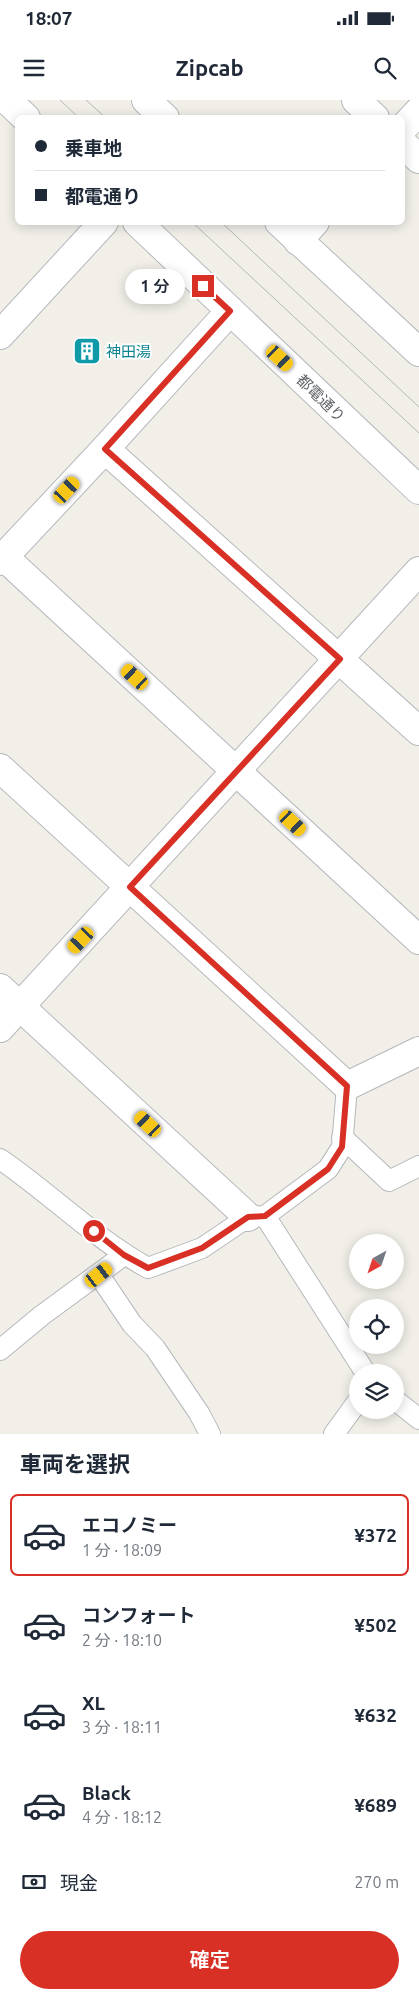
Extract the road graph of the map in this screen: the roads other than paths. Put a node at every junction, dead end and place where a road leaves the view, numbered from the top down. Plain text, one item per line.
1 (7, 100) edge
2 (146, 100) edge
3 (356, 100) edge
4 (419, 111) edge
5 (23, 115) edge
6 (162, 115) edge
7 (372, 115) edge
8 (405, 126) edge
9 (405, 146) edge
10 (419, 158) edge
11 (101, 225) edge
12 (140, 225) edge
13 (287, 225) edge
14 (307, 232) edge
15 (230, 311) junction
16 (0, 335) edge
17 (419, 352) edge
18 (105, 449) junction
19 (419, 490) edge
20 (2, 559) edge
21 (419, 571) edge
22 (340, 659) junction
23 (419, 731) edge
24 (0, 768) edge
25 (237, 771) junction
26 (130, 887) junction
27 (419, 940) edge
28 (0, 988) edge
29 (20, 1006) junction
30 (0, 1028) edge
31 (419, 1051) edge
32 (347, 1086) junction
33 (342, 1137) junction
34 (0, 1159) edge
35 (419, 1166) edge
36 (256, 1216) junction
37 (124, 1255) junction
38 (99, 1275) junction
39 (0, 1350) edge
40 (359, 1364) edge
41 (404, 1407) edge
42 (349, 1413) edge
43 (419, 1419) edge
44 (210, 1434) edge
45 (334, 1434) edge

1 - 5 street
2 - 6 street
3 - 7 street
4 - 8 street
9 - 10 street
11 - 16 street
12 - 15 street, 都電通り
13 - 14 street
14 - 17 street
15 - 18 street
15 - 19 street, 都電通り
18 - 20 street
18 - 22 street
20 - 25 street
21 - 22 street
22 - 23 street
22 - 25 street
24 - 26 street
25 - 26 street
25 - 27 street
26 - 29 street
26 - 32 street
28 - 29 street
29 - 30 street
29 - 36 street
31 - 32 street
32 - 33 lane
33 - 35 lane
33 - 36 lane
34 - 37 lane
36 - 37 lane
36 - 40 lane
37 - 38 lane
38 - 39 lane
38 - 44 lane
41 - 43 lane
42 - 45 lane

